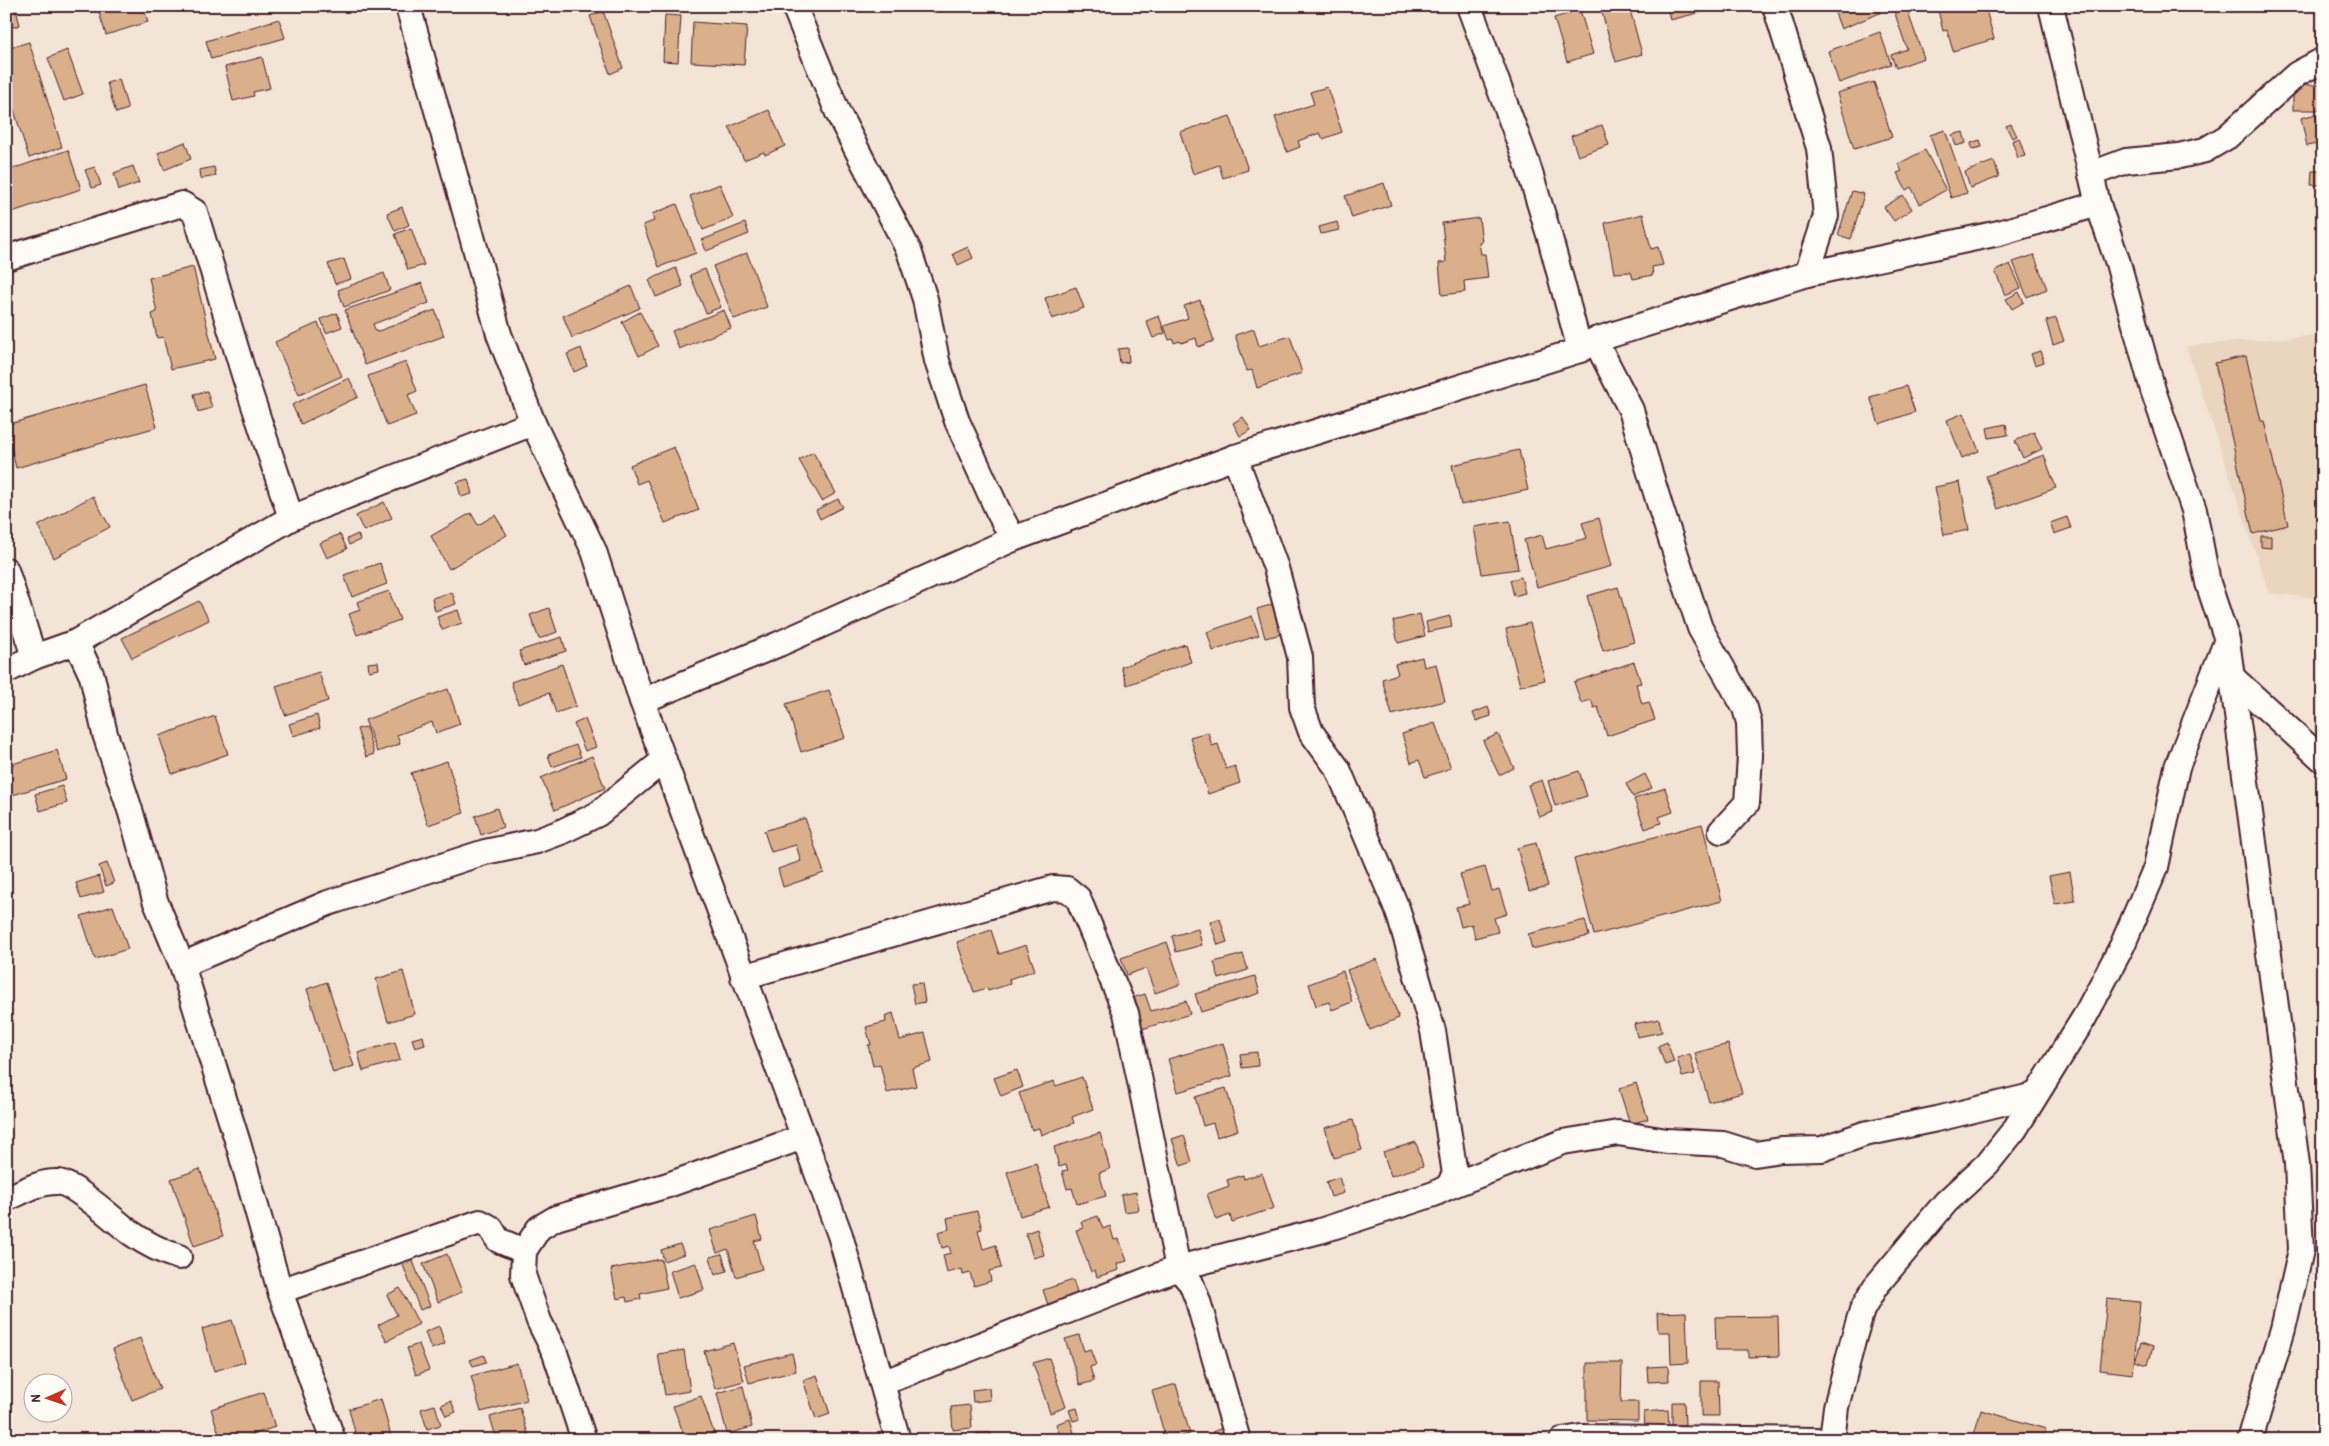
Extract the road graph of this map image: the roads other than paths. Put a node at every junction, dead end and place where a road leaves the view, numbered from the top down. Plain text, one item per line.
1 (408, 6) edge
2 (794, 6) edge
3 (1469, 6) edge
4 (1775, 6) edge
5 (2051, 6) edge
6 (2323, 60) edge
7 (2091, 174) junction
8 (2098, 204) junction
9 (6, 258) edge
10 (1807, 274) junction
11 (1587, 345) junction
12 (533, 423) junction
13 (1235, 456) junction
14 (291, 518) junction
15 (1013, 539) junction
16 (6, 570) edge
17 (2227, 640) junction
18 (76, 642) junction
19 (34, 657) junction
20 (6, 671) edge
21 (2232, 677) junction
22 (642, 701) junction
23 (664, 760) junction
24 (2323, 760) edge
25 (1721, 831) dead end
26 (182, 964) junction
27 (744, 977) junction
28 (2035, 1095) junction
29 (803, 1137) junction
30 (1448, 1187) junction
31 (6, 1199) edge
32 (524, 1250) junction
33 (179, 1257) dead end
34 (1178, 1268) junction
35 (280, 1291) junction
36 (882, 1384) junction
37 (333, 1440) edge
38 (584, 1440) edge
39 (898, 1440) edge
40 (1238, 1440) edge
41 (1562, 1440) edge
42 (1816, 1440) edge
43 (1832, 1440) edge
44 (2250, 1440) edge

1 - 12 street
2 - 15 street
3 - 11 street
4 - 10 street
5 - 7 street
6 - 7 street
7 - 8 street
8 - 10 street
8 - 17 street
9 - 14 street
10 - 11 street
11 - 13 street
11 - 25 street
12 - 14 street
12 - 22 street
13 - 15 street
13 - 30 street
14 - 18 street
15 - 22 street
16 - 19 street
17 - 21 street
17 - 28 street
18 - 19 street
18 - 26 street
19 - 20 street
21 - 24 street
21 - 44 street
22 - 23 street
23 - 26 street
23 - 27 street
26 - 35 street
27 - 29 street
27 - 34 street
28 - 30 street
28 - 43 street
29 - 32 street
29 - 36 street
30 - 34 street
31 - 33 street
32 - 35 street
32 - 38 street
34 - 36 street
34 - 40 street
35 - 37 street
36 - 39 street
41 - 42 street

